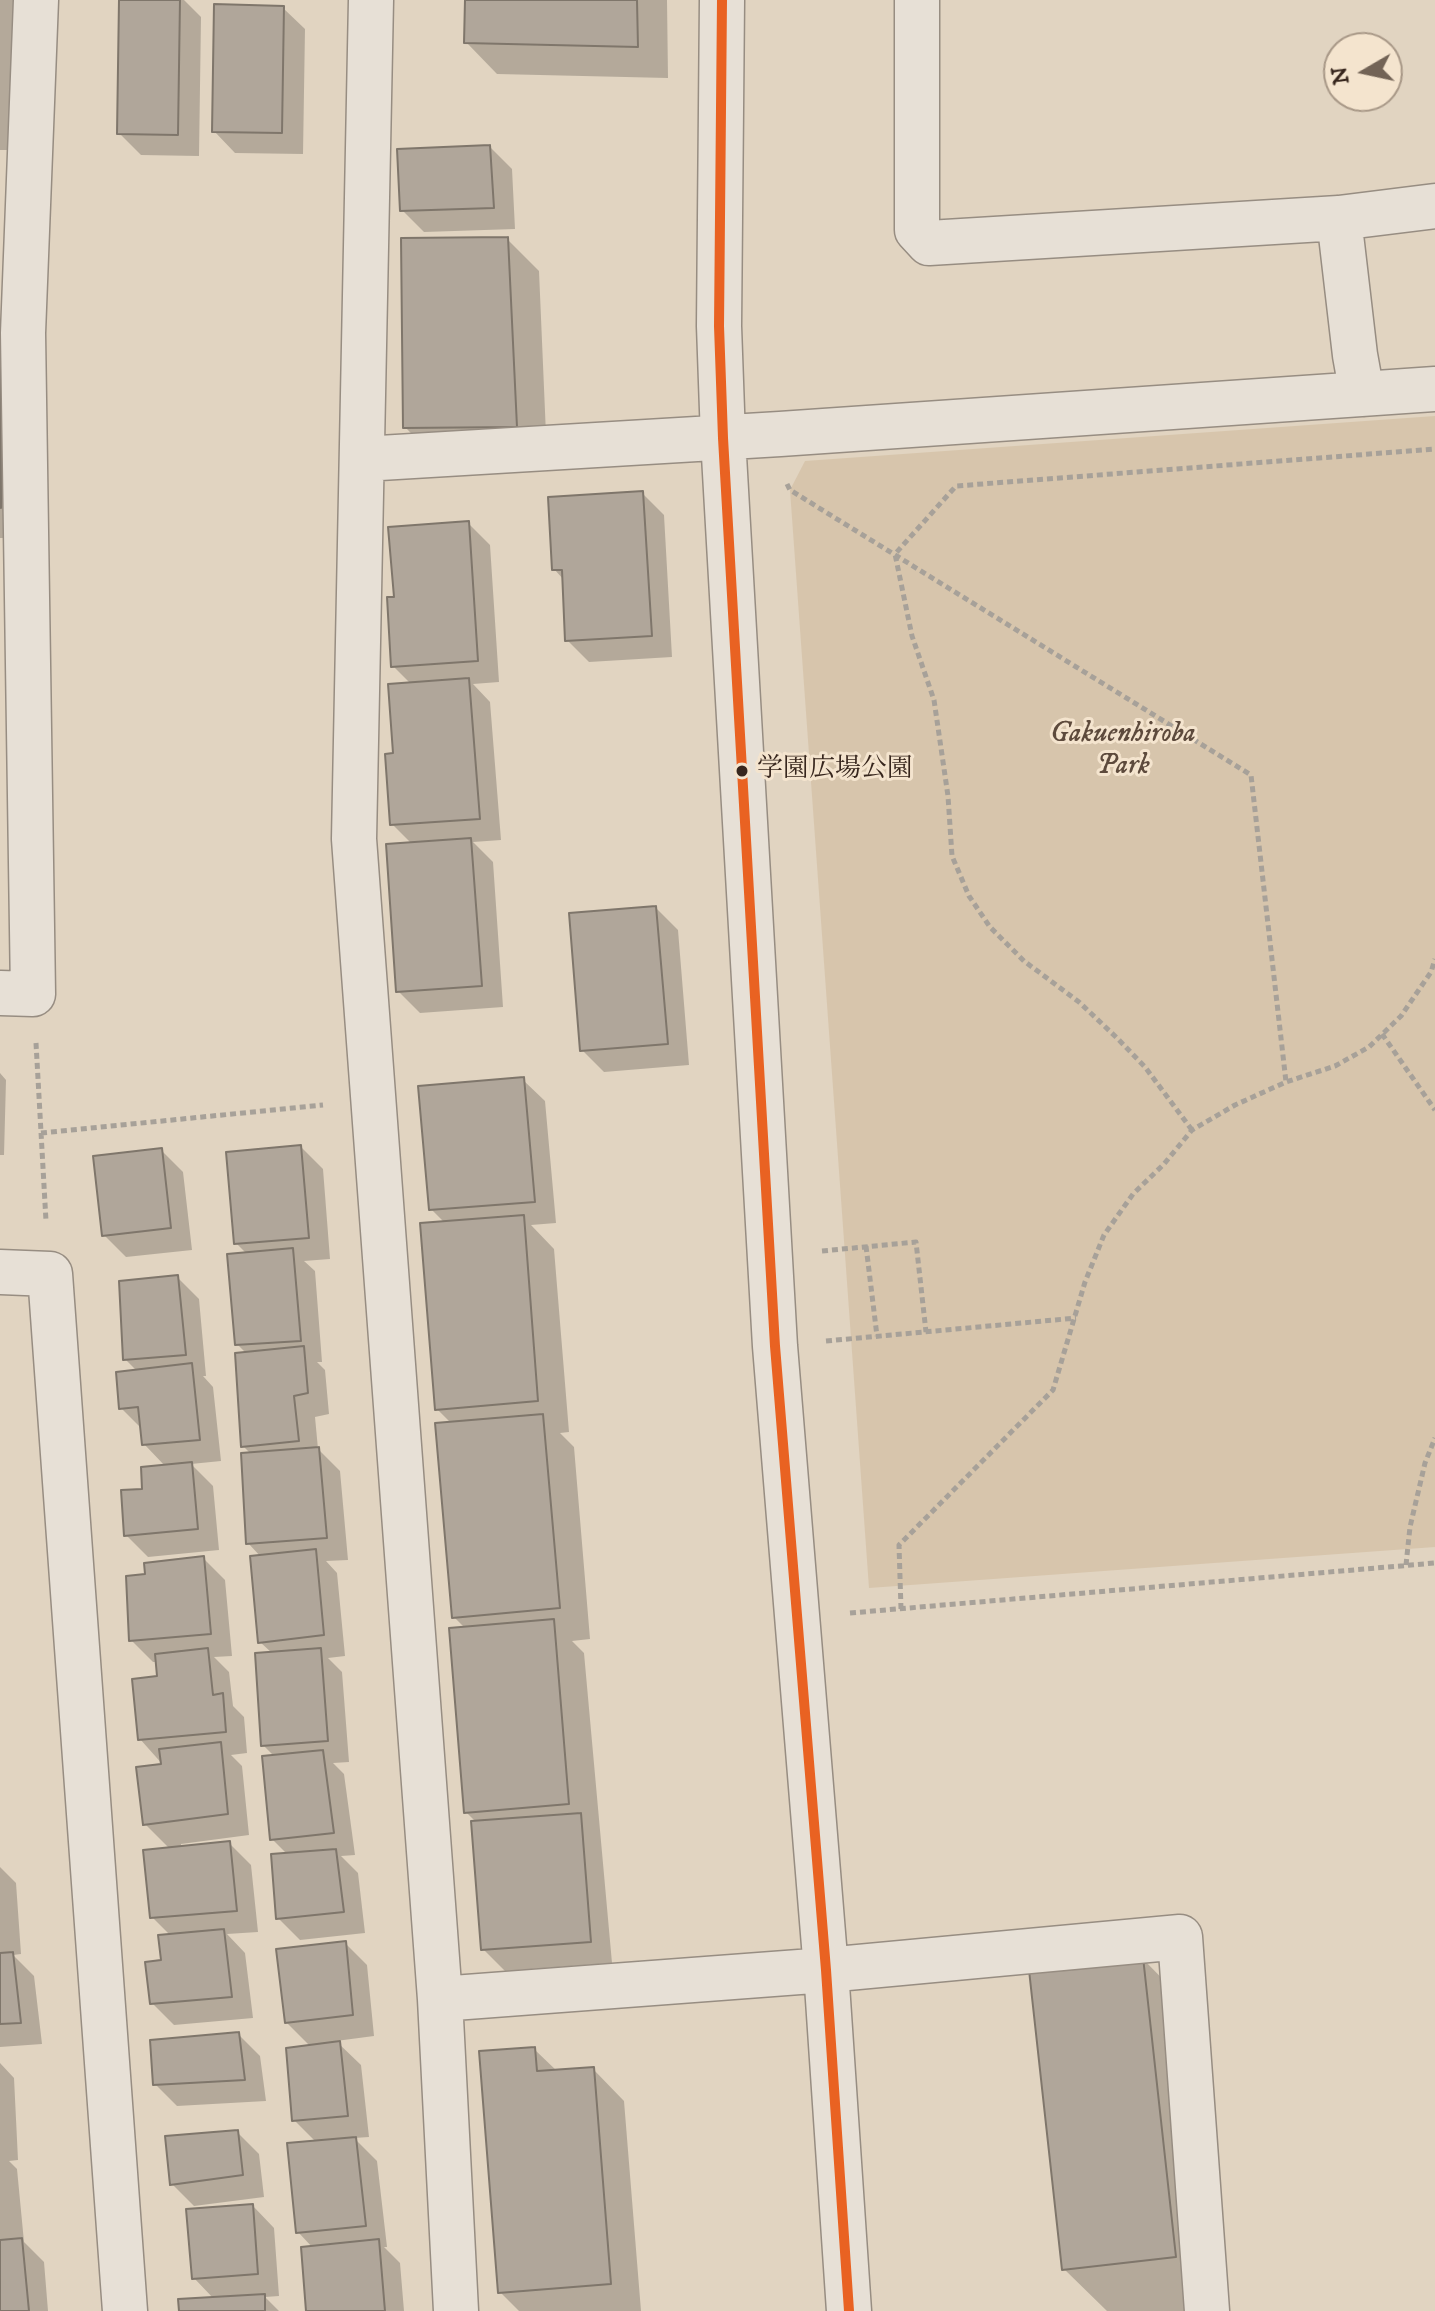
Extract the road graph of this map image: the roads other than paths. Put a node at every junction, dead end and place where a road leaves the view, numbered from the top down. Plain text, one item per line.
1 (36, 0) edge
2 (371, 0) edge
3 (722, 0) edge
4 (917, 0) edge
5 (1435, 206) edge
6 (1339, 218) junction
7 (1435, 389) edge
8 (1362, 394) junction
9 (723, 438) junction
10 (363, 459) junction
11 (16, 993) edge
12 (0, 1272) edge
13 (826, 1970) junction
14 (440, 1999) junction
15 (125, 2311) edge
16 (456, 2311) edge
17 (849, 2311) edge
18 (1207, 2311) edge

1 - 11 street
2 - 10 street
3 - 9 street
4 - 6 street
5 - 6 street
6 - 8 street
7 - 8 street
8 - 9 street
9 - 10 street
9 - 13 street
10 - 14 street
12 - 15 street
13 - 14 street
13 - 17 street
13 - 18 street
14 - 16 street

